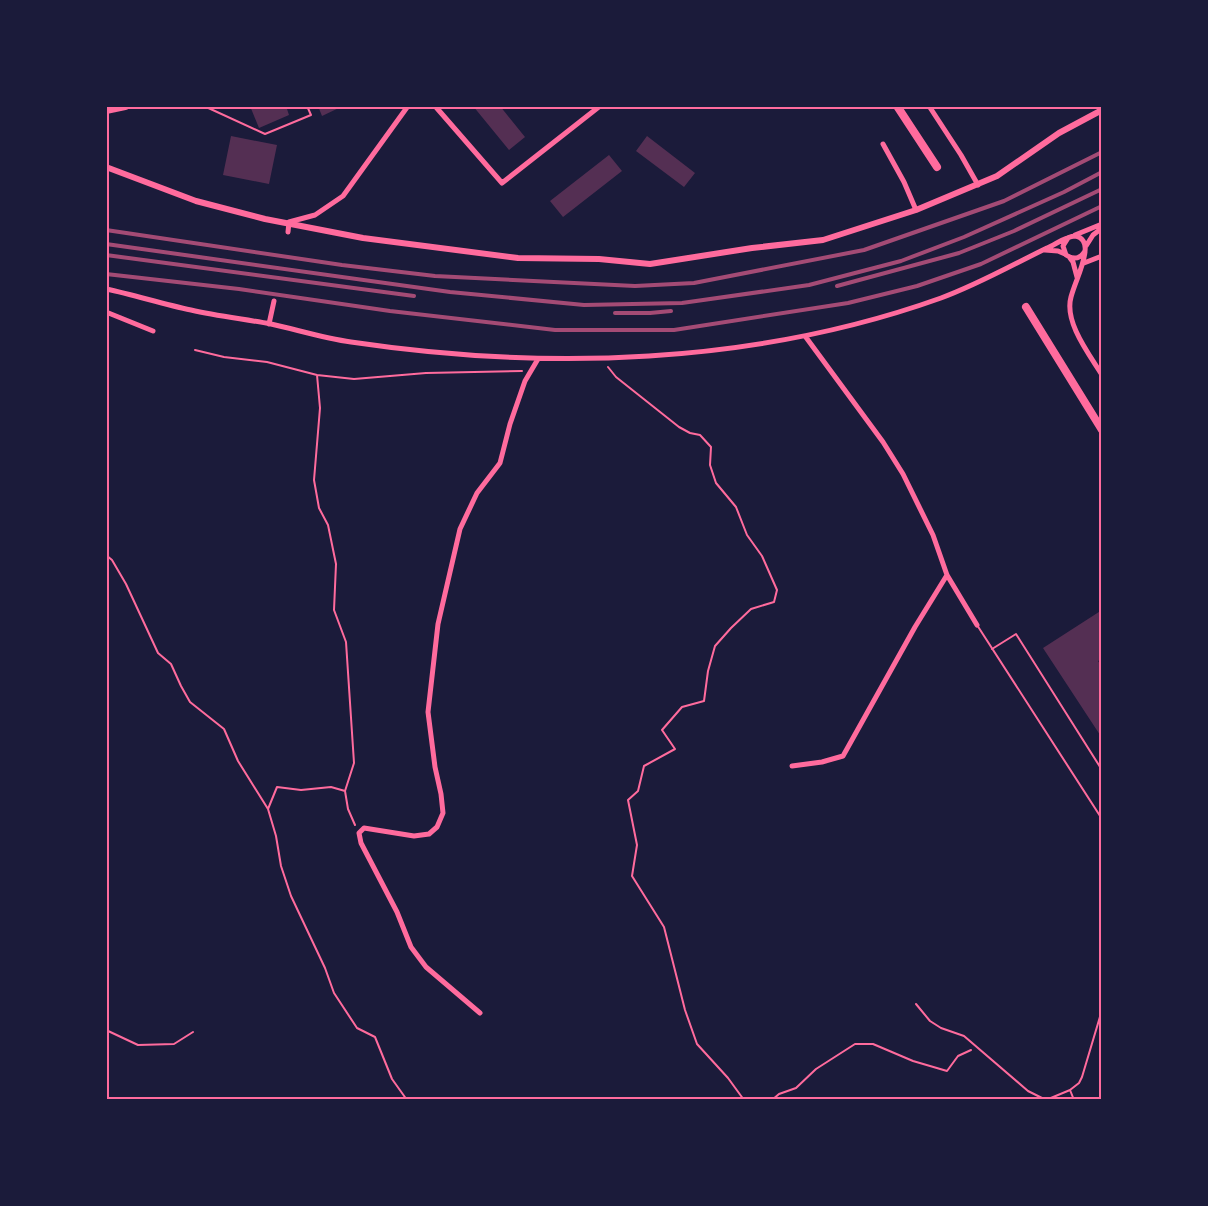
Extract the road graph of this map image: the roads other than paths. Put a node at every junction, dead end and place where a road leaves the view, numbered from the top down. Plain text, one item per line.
1 (125, 106) edge
2 (204, 106) edge
3 (307, 106) edge
4 (408, 106) edge
5 (435, 106) edge
6 (600, 106) edge
7 (897, 106) edge
8 (929, 106) edge
9 (106, 110) edge
10 (1101, 110) edge
11 (883, 144) dead end
12 (106, 167) edge
13 (937, 167) dead end
14 (978, 185) junction
15 (916, 210) junction
16 (289, 222) junction
17 (1101, 226) edge
18 (288, 232) dead end
19 (1070, 237) junction
20 (1085, 248) junction
21 (1044, 250) junction
22 (1068, 256) junction
23 (1101, 256) edge
24 (1084, 262) junction
25 (1077, 279) junction
26 (106, 289) edge
27 (274, 301) dead end
28 (1026, 308) dead end
29 (106, 312) edge
30 (269, 324) junction
31 (153, 331) dead end
32 (806, 336) junction
33 (536, 359) junction
34 (1101, 375) edge
35 (1101, 430) edge
36 (947, 575) junction
37 (977, 626) joint
38 (992, 649) junction
39 (792, 766) dead end
40 (1101, 770) edge
41 (1101, 819) edge
42 (916, 1004) dead end
43 (1101, 1010) edge
44 (480, 1012) dead end
45 (106, 1029) edge
46 (193, 1032) dead end
47 (1070, 1090) junction
48 (1046, 1100) edge
49 (1074, 1100) edge

1 - 9 main road
2 - 3 lane
4 - 16 street
5 - 6 street
7 - 13 main road
8 - 14 street
10 - 14 street
11 - 15 street
12 - 16 street
14 - 15 street
15 - 16 street
16 - 18 street
17 - 19 street
17 - 20 street
19 - 20 street
19 - 21 street
19 - 22 street
20 - 22 street
20 - 24 street
21 - 22 street
21 - 32 street
22 - 25 street
23 - 24 street
24 - 25 street
25 - 34 street
26 - 30 street
27 - 30 street
28 - 35 main road
29 - 31 street
30 - 33 street
32 - 33 street
32 - 36 street
33 - 44 street
36 - 37 street
36 - 39 street
37 - 38 lane
38 - 40 lane
38 - 41 lane
42 - 48 lane
43 - 47 lane
45 - 46 lane
47 - 48 lane
47 - 49 lane

